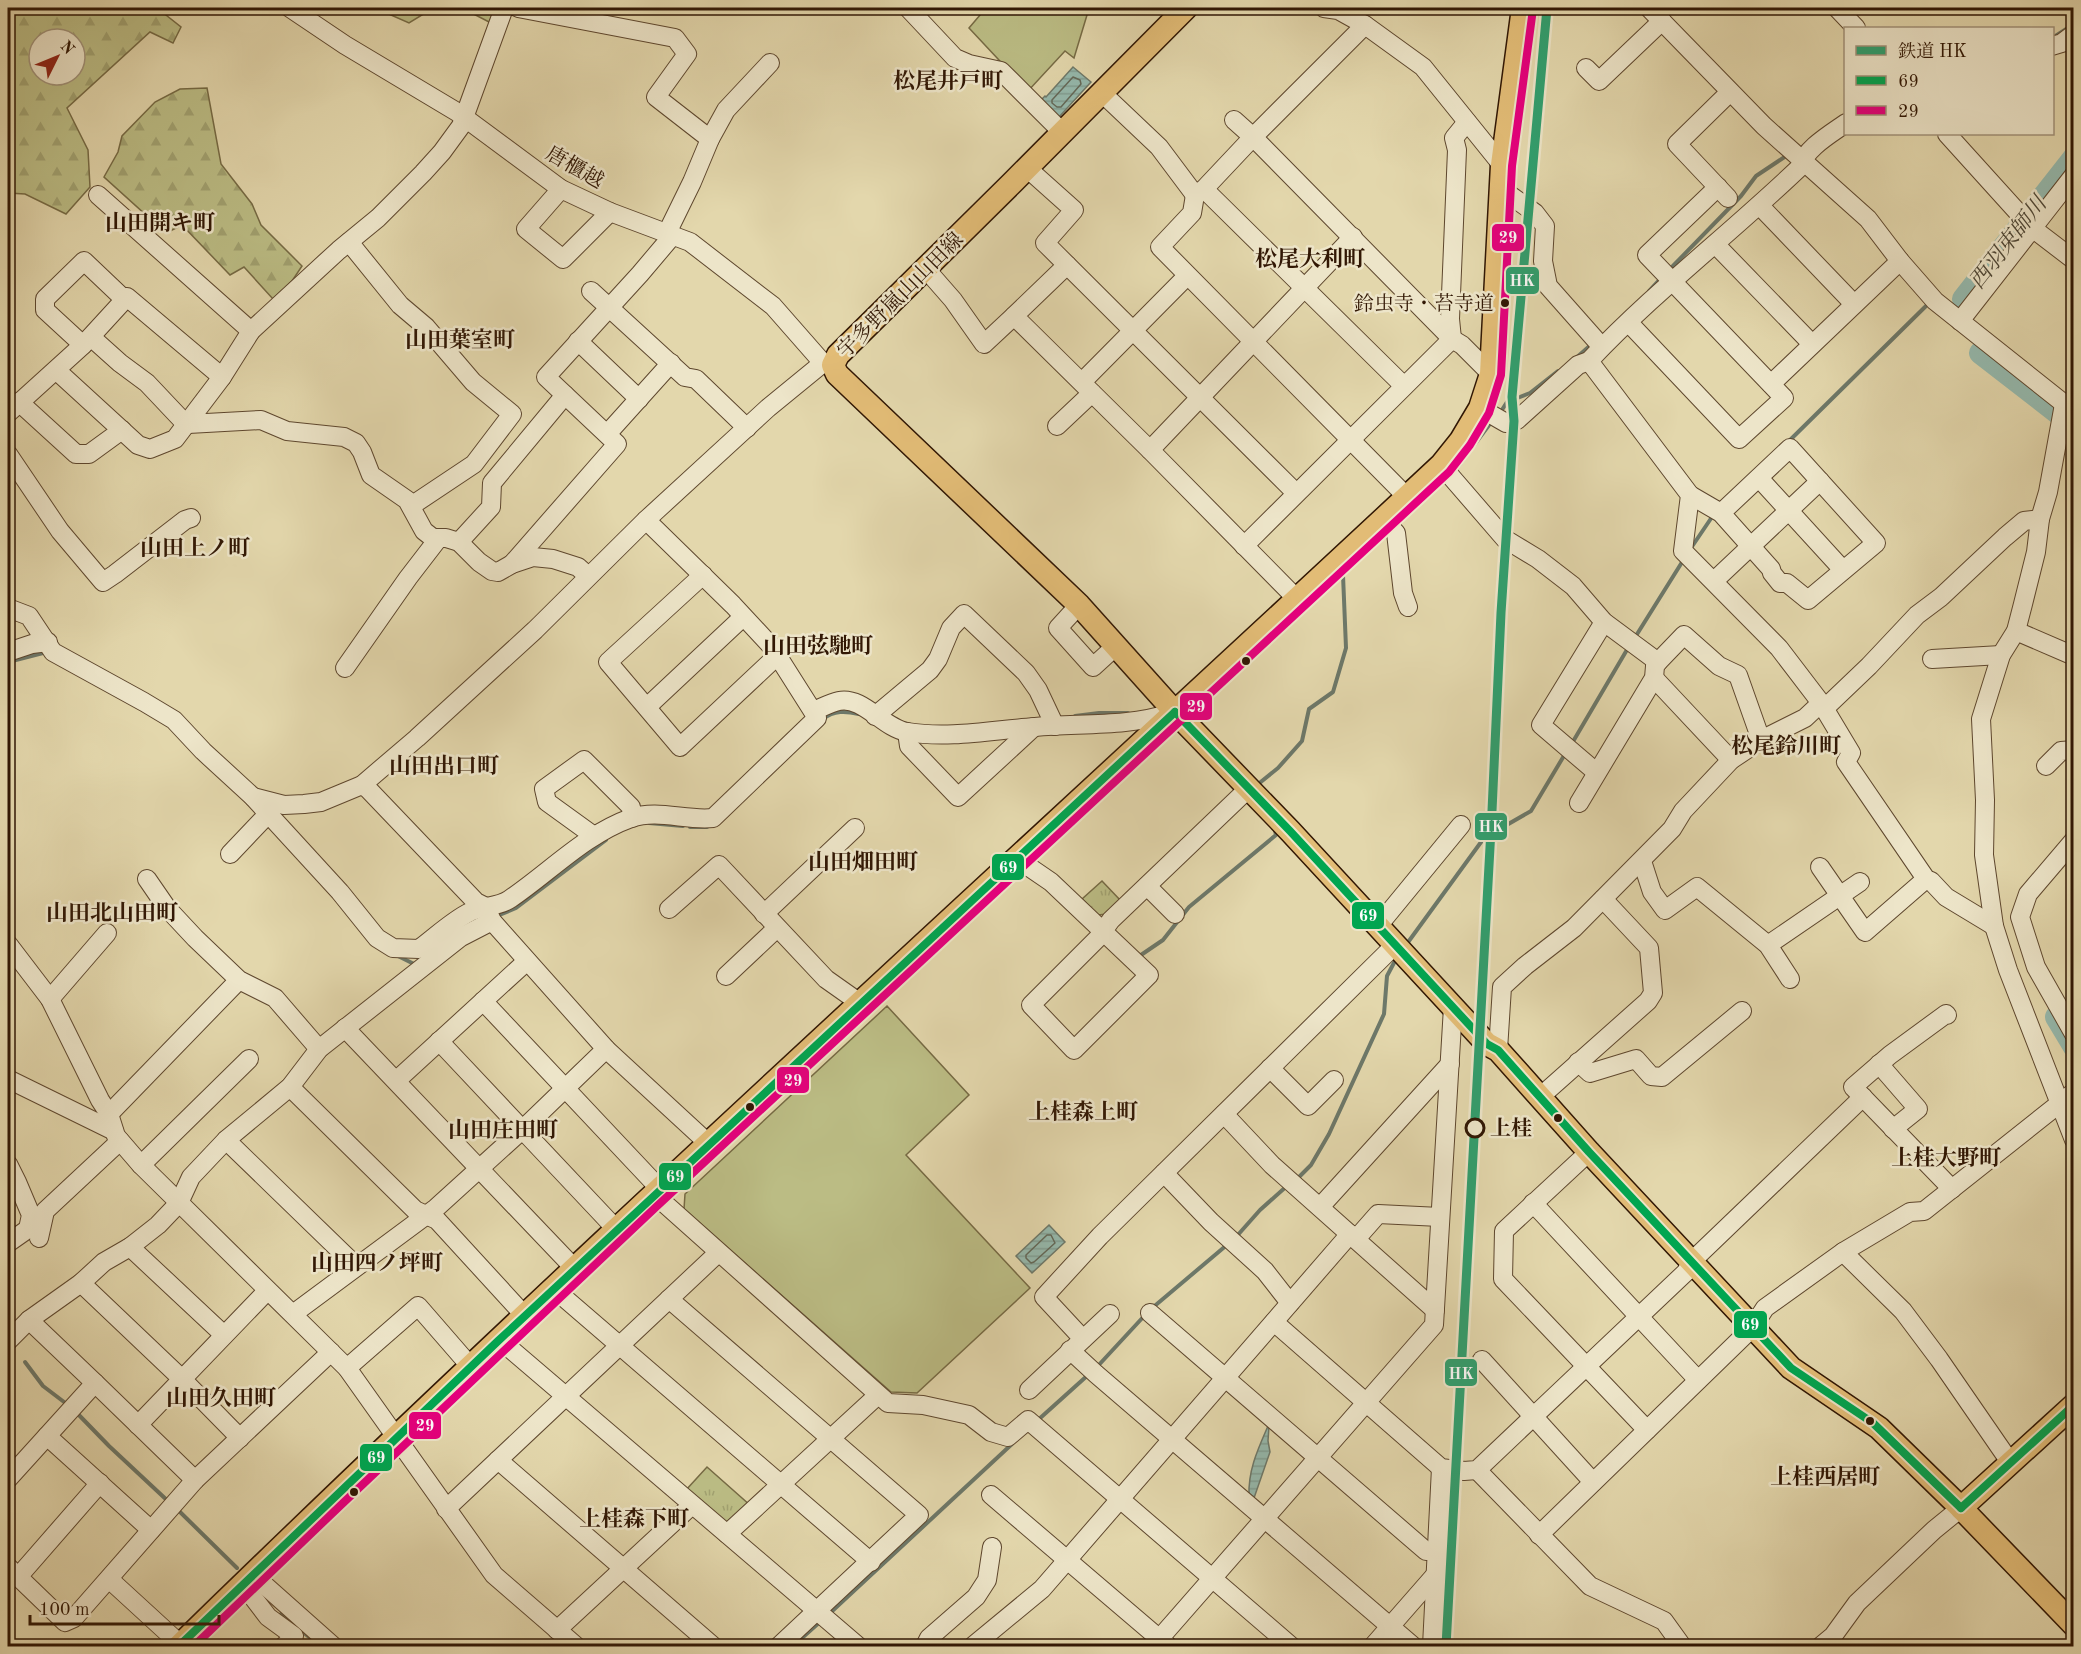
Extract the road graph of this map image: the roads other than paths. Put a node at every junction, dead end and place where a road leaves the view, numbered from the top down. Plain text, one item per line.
1 (290, 8) edge
2 (504, 8) edge
3 (518, 8) edge
4 (908, 8) edge
5 (1186, 8) edge
6 (1324, 8) edge
7 (1523, 8) edge
8 (1649, 8) edge
9 (1837, 8) edge
10 (1662, 21) junction
11 (1365, 25) junction
12 (1855, 27) edge
13 (2073, 34) edge
14 (2054, 45) edge
15 (770, 63) dead end
16 (1586, 68) dead end
17 (1101, 92) junction
18 (1730, 92) junction
19 (463, 118) junction
20 (1234, 120) dead end
21 (1467, 122) junction
22 (1844, 124) edge
23 (1062, 132) junction
24 (1948, 135) edge
25 (1253, 137) junction
26 (710, 140) junction
27 (1802, 160) junction
28 (1502, 165) junction
29 (1028, 168) junction
30 (2073, 175) edge
31 (1500, 188) junction
32 (561, 189) junction
33 (1200, 192) junction
34 (98, 195) dead end
35 (1760, 206) junction
36 (610, 212) junction
37 (2027, 222) junction
38 (670, 234) junction
39 (1353, 237) junction
40 (348, 242) junction
41 (1716, 245) junction
42 (2073, 260) edge
43 (1900, 261) junction
44 (1067, 265) junction
45 (925, 268) junction
46 (1187, 276) junction
47 (1672, 281) junction
48 (1304, 287) junction
49 (591, 291) dead end
50 (124, 299) junction
51 (1854, 304) junction
52 (609, 308) junction
53 (1014, 316) junction
54 (1960, 321) junction
55 (1629, 323) junction
56 (1133, 330) junction
57 (251, 331) junction
58 (1452, 339) junction
59 (1254, 340) junction
60 (87, 341) junction
61 (578, 341) junction
62 (1812, 344) junction
63 (1602, 347) junction
64 (1589, 361) junction
65 (671, 363) junction
66 (828, 364) junction
67 (56, 370) junction
68 (1491, 374) junction
69 (222, 377) junction
70 (1771, 384) junction
71 (1404, 386) junction
72 (1087, 387) junction
73 (566, 395) junction
74 (1200, 397) junction
75 (639, 399) junction
76 (13, 407) edge
77 (1480, 408) junction
78 (2065, 412) edge
79 (188, 424) junction
80 (1057, 426) dead end
81 (747, 428) junction
82 (122, 430) junction
83 (608, 433) junction
84 (1351, 439) junction
85 (1150, 450) junction
86 (9, 460) edge
87 (1447, 472) junction
88 (1759, 478) junction
89 (1820, 481) junction
90 (1296, 493) junction
91 (1690, 495) junction
92 (1407, 496) junction
93 (411, 506) junction
94 (1790, 510) junction
95 (1721, 513) junction
96 (191, 518) dead end
97 (1383, 519) junction
98 (2040, 519) junction
99 (646, 520) junction
100 (438, 539) junction
101 (459, 542) junction
102 (1244, 546) junction
103 (1751, 546) junction
104 (512, 564) junction
105 (1843, 570) junction
106 (703, 575) junction
107 (588, 576) junction
108 (1714, 581) junction
109 (1296, 598) junction
110 (1079, 605) junction
111 (1408, 607) dead end
112 (8, 608) edge
113 (743, 617) junction
114 (1604, 622) junction
115 (2016, 631) junction
116 (48, 642) junction
117 (1116, 646) junction
118 (8, 652) edge
119 (2001, 655) junction
120 (777, 656) junction
121 (2073, 656) edge
122 (1932, 659) dead end
123 (345, 668) dead end
124 (1656, 670) junction
125 (1823, 705) junction
126 (647, 707) junction
127 (813, 711) junction
128 (1175, 712) junction
129 (875, 716) junction
130 (1055, 726) junction
131 (1034, 727) junction
132 (907, 732) junction
133 (1761, 740) junction
134 (2073, 750) edge
135 (1731, 759) junction
136 (2046, 766) dead end
137 (1596, 772) junction
138 (362, 785) junction
139 (1249, 788) junction
140 (253, 797) junction
141 (1579, 802) dead end
142 (268, 814) junction
143 (632, 818) junction
144 (1461, 825) dead end
145 (855, 828) dead end
146 (594, 836) junction
147 (2073, 840) edge
148 (230, 854) dead end
149 (1016, 858) junction
150 (1642, 861) junction
151 (1820, 867) dead end
152 (147, 879) dead end
153 (1926, 879) junction
154 (1860, 882) dead end
155 (1147, 885) junction
156 (1840, 897) junction
157 (1603, 899) junction
158 (669, 910) dead end
159 (489, 914) junction
160 (764, 914) junction
161 (1175, 914) dead end
162 (1378, 926) junction
163 (1994, 926) junction
164 (777, 928) junction
165 (1103, 930) junction
166 (107, 933) dead end
167 (8, 944) edge
168 (1395, 945) junction
169 (1768, 945) junction
170 (527, 961) junction
171 (726, 976) dead end
172 (1790, 979) dead end
173 (239, 980) junction
174 (50, 999) junction
175 (483, 1001) junction
176 (860, 1003) junction
177 (1453, 1007) junction
178 (1742, 1011) dead end
179 (1947, 1015) dead end
180 (345, 1028) junction
181 (2073, 1034) edge
182 (439, 1041) junction
183 (319, 1049) junction
184 (606, 1049) junction
185 (1498, 1050) junction
186 (249, 1059) dead end
187 (1578, 1062) junction
188 (1450, 1064) junction
189 (1879, 1064) junction
190 (1270, 1068) junction
191 (8, 1079) edge
192 (397, 1080) junction
193 (1334, 1080) dead end
194 (290, 1087) junction
195 (565, 1088) junction
196 (1540, 1097) junction
197 (1863, 1097) junction
198 (2067, 1097) edge
199 (1224, 1114) junction
200 (114, 1128) junction
201 (522, 1129) junction
202 (1893, 1129) junction
203 (226, 1140) junction
204 (2073, 1140) edge
205 (710, 1144) junction
206 (1589, 1152) junction
207 (8, 1164) edge
208 (141, 1165) junction
209 (480, 1168) junction
210 (1164, 1173) junction
211 (1952, 1189) junction
212 (658, 1192) junction
213 (179, 1203) junction
214 (1533, 1203) junction
215 (1320, 1207) junction
216 (426, 1215) junction
217 (1440, 1217) junction
218 (617, 1230) junction
219 (1353, 1237) junction
220 (39, 1238) dead end
221 (8, 1243) edge
222 (130, 1247) junction
223 (718, 1252) junction
224 (1842, 1252) junction
225 (1691, 1262) junction
226 (356, 1266) junction
227 (575, 1269) junction
228 (81, 1283) junction
229 (554, 1289) junction
230 (267, 1290) junction
231 (669, 1299) junction
232 (1290, 1302) junction
233 (1435, 1310) junction
234 (1150, 1313) dead end
235 (293, 1314) junction
236 (1110, 1314) dead end
237 (525, 1316) junction
238 (1639, 1316) junction
239 (28, 1320) junction
240 (1274, 1322) junction
241 (1752, 1328) junction
242 (224, 1335) junction
243 (8, 1340) edge
244 (500, 1340) junction
245 (1077, 1344) junction
246 (620, 1345) junction
247 (331, 1352) junction
248 (1482, 1360) dead end
249 (1587, 1365) junction
250 (471, 1367) junction
251 (347, 1368) junction
252 (1225, 1377) junction
253 (182, 1379) junction
254 (1698, 1380) junction
255 (95, 1383) junction
256 (1029, 1390) dead end
257 (878, 1395) junction
258 (566, 1396) junction
259 (1367, 1402) junction
260 (2073, 1405) edge
261 (1533, 1416) junction
262 (138, 1425) junction
263 (1647, 1430) junction
264 (46, 1436) junction
265 (395, 1437) junction
266 (240, 1438) junction
267 (1172, 1438) junction
268 (833, 1439) junction
269 (1318, 1458) junction
270 (498, 1460) junction
271 (2010, 1462) junction
272 (1441, 1468) junction
273 (1477, 1470) junction
274 (8, 1479) edge
275 (195, 1480) junction
276 (1593, 1482) junction
277 (100, 1483) junction
278 (782, 1485) junction
279 (991, 1495) dead end
280 (1120, 1498) junction
281 (692, 1505) junction
282 (1961, 1508) junction
283 (446, 1509) junction
284 (1265, 1518) junction
285 (151, 1530) junction
286 (727, 1534) junction
287 (1539, 1535) junction
288 (992, 1547) dead end
289 (1436, 1551) junction
290 (1068, 1559) junction
291 (871, 1562) junction
292 (623, 1568) junction
293 (13, 1572) edge
294 (1436, 1574) junction
295 (247, 1578) junction
296 (1212, 1578) junction
297 (109, 1580) junction
298 (817, 1611) junction
299 (2073, 1625) edge
300 (1390, 1627) junction
301 (557, 1630) junction
302 (188, 1642) edge
303 (1161, 1644) edge
304 (284, 1647) edge
305 (333, 1647) edge
306 (576, 1647) edge
307 (713, 1647) edge
308 (779, 1647) edge
309 (858, 1647) edge
310 (925, 1647) edge
311 (973, 1647) edge
312 (1291, 1647) edge
313 (1373, 1647) edge
314 (1413, 1647) edge
315 (1432, 1647) edge
316 (1683, 1647) edge
317 (1821, 1647) edge

1 - 19 street, 唐櫃越
2 - 19 street
3 - 26 street
4 - 23 street
5 - 17 main road, 宇多野嵐山山田線
6 - 11 street
7 - 28 main road
8 - 10 street
9 - 12 street
10 - 16 street
10 - 18 street
11 - 21 street
11 - 25 street
13 - 14 street
15 - 26 street
17 - 23 main road, 宇多野嵐山山田線
17 - 33 street
18 - 27 street
18 - 47 street
19 - 32 street, 唐櫃越
19 - 40 street
20 - 25 street
21 - 28 street
21 - 58 street
22 - 27 street
23 - 29 main road, 宇多野嵐山山田線
24 - 37 street
25 - 33 street
25 - 39 street
26 - 38 street
27 - 35 street
27 - 43 street
28 - 31 main road
29 - 44 street
29 - 45 main road, 宇多野嵐山山田線
30 - 37 street
31 - 63 street
31 - 68 main road
32 - 36 street, 唐櫃越
32 - 36 street
33 - 46 street
33 - 48 street
34 - 57 street
35 - 41 street
35 - 51 street
36 - 38 street, 唐櫃越
37 - 42 street
37 - 54 street
38 - 52 street
38 - 66 street, 唐櫃越
39 - 48 street
39 - 58 street
40 - 57 street
40 - 93 street
41 - 47 street
41 - 62 street
43 - 51 street
43 - 54 street
44 - 53 street
44 - 56 street
45 - 53 street
45 - 66 main road, 宇多野嵐山山田線
46 - 56 street
46 - 59 street
47 - 55 street
47 - 70 street
48 - 59 street
48 - 71 street
49 - 52 street
50 - 60 street
50 - 60 street
50 - 69 street
51 - 62 street
52 - 61 street
52 - 65 street
53 - 72 street
54 - 78 street
55 - 63 street
55 - 70 street
56 - 72 street
56 - 74 street
57 - 69 street
58 - 68 street
58 - 71 street
59 - 74 street
59 - 84 street
60 - 67 street
60 - 79 street
61 - 73 street
61 - 75 street
62 - 70 street
63 - 64 street
64 - 77 street
64 - 91 street
65 - 75 street
65 - 81 street
66 - 81 street
66 - 110 main road, 宇多野嵐山山田線
67 - 76 street
67 - 82 street
68 - 77 main road
69 - 79 street
71 - 84 street
72 - 80 street
72 - 85 street
73 - 83 street
73 - 101 street
74 - 85 street
74 - 90 street
75 - 83 street
76 - 82 street
77 - 87 main road
78 - 98 street
79 - 82 street
79 - 93 street
81 - 99 street
83 - 104 street
84 - 90 street
84 - 92 street
85 - 102 street
86 - 96 street
87 - 92 main road
87 - 114 street
88 - 89 street
88 - 94 street
88 - 95 street
89 - 94 street
89 - 105 street
90 - 102 street
91 - 95 street
91 - 108 street
92 - 97 main road
93 - 100 street
94 - 103 street
94 - 105 street
95 - 103 street
97 - 109 main road
97 - 111 street
98 - 115 street
98 - 125 street
99 - 106 street
99 - 107 street
100 - 101 street
100 - 123 street
101 - 104 street
102 - 109 street
103 - 105 street
103 - 108 street
104 - 107 street
106 - 113 street
106 - 126 street
107 - 138 street
108 - 125 street
109 - 128 main road
110 - 117 main road, 宇多野嵐山山田線
110 - 117 street
112 - 116 street
113 - 120 street
113 - 126 street
114 - 124 street
114 - 137 street
115 - 119 street
115 - 121 street
116 - 118 street
116 - 140 street
117 - 128 main road, 宇多野嵐山山田線
119 - 122 street
119 - 163 street
120 - 126 street
120 - 127 street
124 - 133 street
124 - 135 street
124 - 137 street
125 - 133 street
125 - 153 street
127 - 129 street
127 - 143 street
128 - 130 street
128 - 139 main road, 宇多野嵐山山田線
128 - 149 main road
129 - 130 street
129 - 132 street
130 - 131 street
131 - 132 street
131 - 132 street
133 - 135 street
134 - 136 street
135 - 150 street
137 - 141 street
138 - 140 street
138 - 159 street
139 - 155 street
139 - 162 main road, 宇多野嵐山山田線
140 - 142 street
142 - 148 street
142 - 159 street
143 - 146 street
143 - 146 street
144 - 162 street
145 - 160 street
146 - 159 street
147 - 181 street
149 - 165 street
149 - 176 main road
150 - 157 street
150 - 169 street
151 - 156 street
152 - 173 street
153 - 156 street
153 - 163 street
154 - 156 street
155 - 161 street
155 - 165 street
156 - 169 street
157 - 185 street
157 - 187 street
158 - 160 street
159 - 170 street
159 - 180 street
160 - 164 street
162 - 168 main road, 宇多野嵐山山田線
163 - 198 street
164 - 171 street
164 - 176 street
165 - 165 street
166 - 174 street
167 - 174 street
168 - 177 main road, 宇多野嵐山山田線
168 - 190 street
169 - 172 street
170 - 175 street
170 - 184 street
173 - 183 street
173 - 200 street
174 - 200 street
175 - 182 street
175 - 195 street
176 - 205 main road
177 - 185 main road, 宇多野嵐山山田線
177 - 188 street
178 - 187 street
179 - 189 street
180 - 183 street
180 - 192 street
182 - 192 street
182 - 201 street
183 - 194 street
184 - 195 street
184 - 205 street
185 - 196 main road, 宇多野嵐山山田線
186 - 208 street
187 - 196 street
188 - 215 street
188 - 217 street
189 - 197 street
189 - 202 street
190 - 193 street
190 - 199 street
191 - 200 street
192 - 209 street
194 - 203 street
194 - 216 street
195 - 201 street
195 - 212 street
196 - 206 main road, 宇多野嵐山山田線
197 - 202 street
197 - 225 street
198 - 204 street
198 - 211 street
199 - 210 street
199 - 215 street
200 - 208 street
200 - 220 street
201 - 209 street
201 - 218 street
202 - 211 street
203 - 213 street
203 - 226 street
205 - 212 main road
206 - 214 street
206 - 225 main road, 宇多野嵐山山田線
207 - 221 street
208 - 213 street
209 - 216 street
209 - 227 street
210 - 232 street
210 - 245 street
211 - 224 street
212 - 218 main road
212 - 223 street
213 - 222 street
213 - 230 street
214 - 238 street
214 - 249 street
215 - 219 street
216 - 226 street
216 - 237 street
217 - 219 street
217 - 233 street
218 - 227 main road
219 - 232 street
219 - 233 street
222 - 228 street
222 - 242 street
223 - 231 street
223 - 257 street
224 - 241 street
224 - 271 street
225 - 238 street
225 - 241 main road, 宇多野嵐山山田線
226 - 235 street
227 - 229 main road
228 - 239 street
228 - 253 street
229 - 237 main road
229 - 246 street
230 - 235 street
230 - 242 street
231 - 246 street
231 - 268 street
232 - 240 street
233 - 259 street
234 - 252 street
235 - 247 street
236 - 245 street
237 - 244 main road
238 - 249 street
238 - 254 street
239 - 243 street
239 - 255 street
240 - 252 street
240 - 259 street
241 - 254 street
241 - 282 main road, 宇多野嵐山山田線
242 - 253 street
244 - 250 main road
244 - 258 street
245 - 256 street
245 - 267 street
246 - 258 street
246 - 278 street
247 - 251 street
247 - 266 street
248 - 261 street
249 - 261 street
249 - 263 street
250 - 251 street
250 - 265 main road
251 - 265 street
252 - 267 street
252 - 269 street
253 - 262 street
253 - 266 street
254 - 263 street
255 - 262 street
255 - 264 street
257 - 268 street
257 - 280 street
258 - 270 street
258 - 281 street
259 - 269 street
259 - 272 street
260 - 271 main road
261 - 273 street
261 - 276 street
262 - 275 street
263 - 276 street
264 - 274 street
264 - 277 street
265 - 283 street
265 - 295 main road
266 - 275 street
267 - 280 street
267 - 284 street
268 - 278 street
268 - 291 street
269 - 284 street
269 - 289 street
270 - 283 street
270 - 292 street
271 - 282 main road
272 - 273 street
272 - 289 street
273 - 287 street
275 - 285 street
276 - 287 street
277 - 285 street
277 - 293 street
278 - 286 street
278 - 291 street
279 - 290 street
280 - 290 street
280 - 296 street
281 - 286 street
281 - 292 street
282 - 299 main road, 宇多野嵐山山田線
282 - 317 street
283 - 301 street
284 - 296 street
284 - 300 street
285 - 297 street
286 - 298 street
287 - 316 street
288 - 310 street
289 - 294 street
290 - 303 street
290 - 311 street
291 - 298 street
292 - 301 street
292 - 307 street
293 - 297 street
294 - 300 street
294 - 315 street
295 - 302 main road
295 - 304 street
295 - 305 street
296 - 303 street
296 - 312 street
297 - 302 street
298 - 308 street
298 - 309 street
300 - 313 street
300 - 314 street
301 - 306 street

